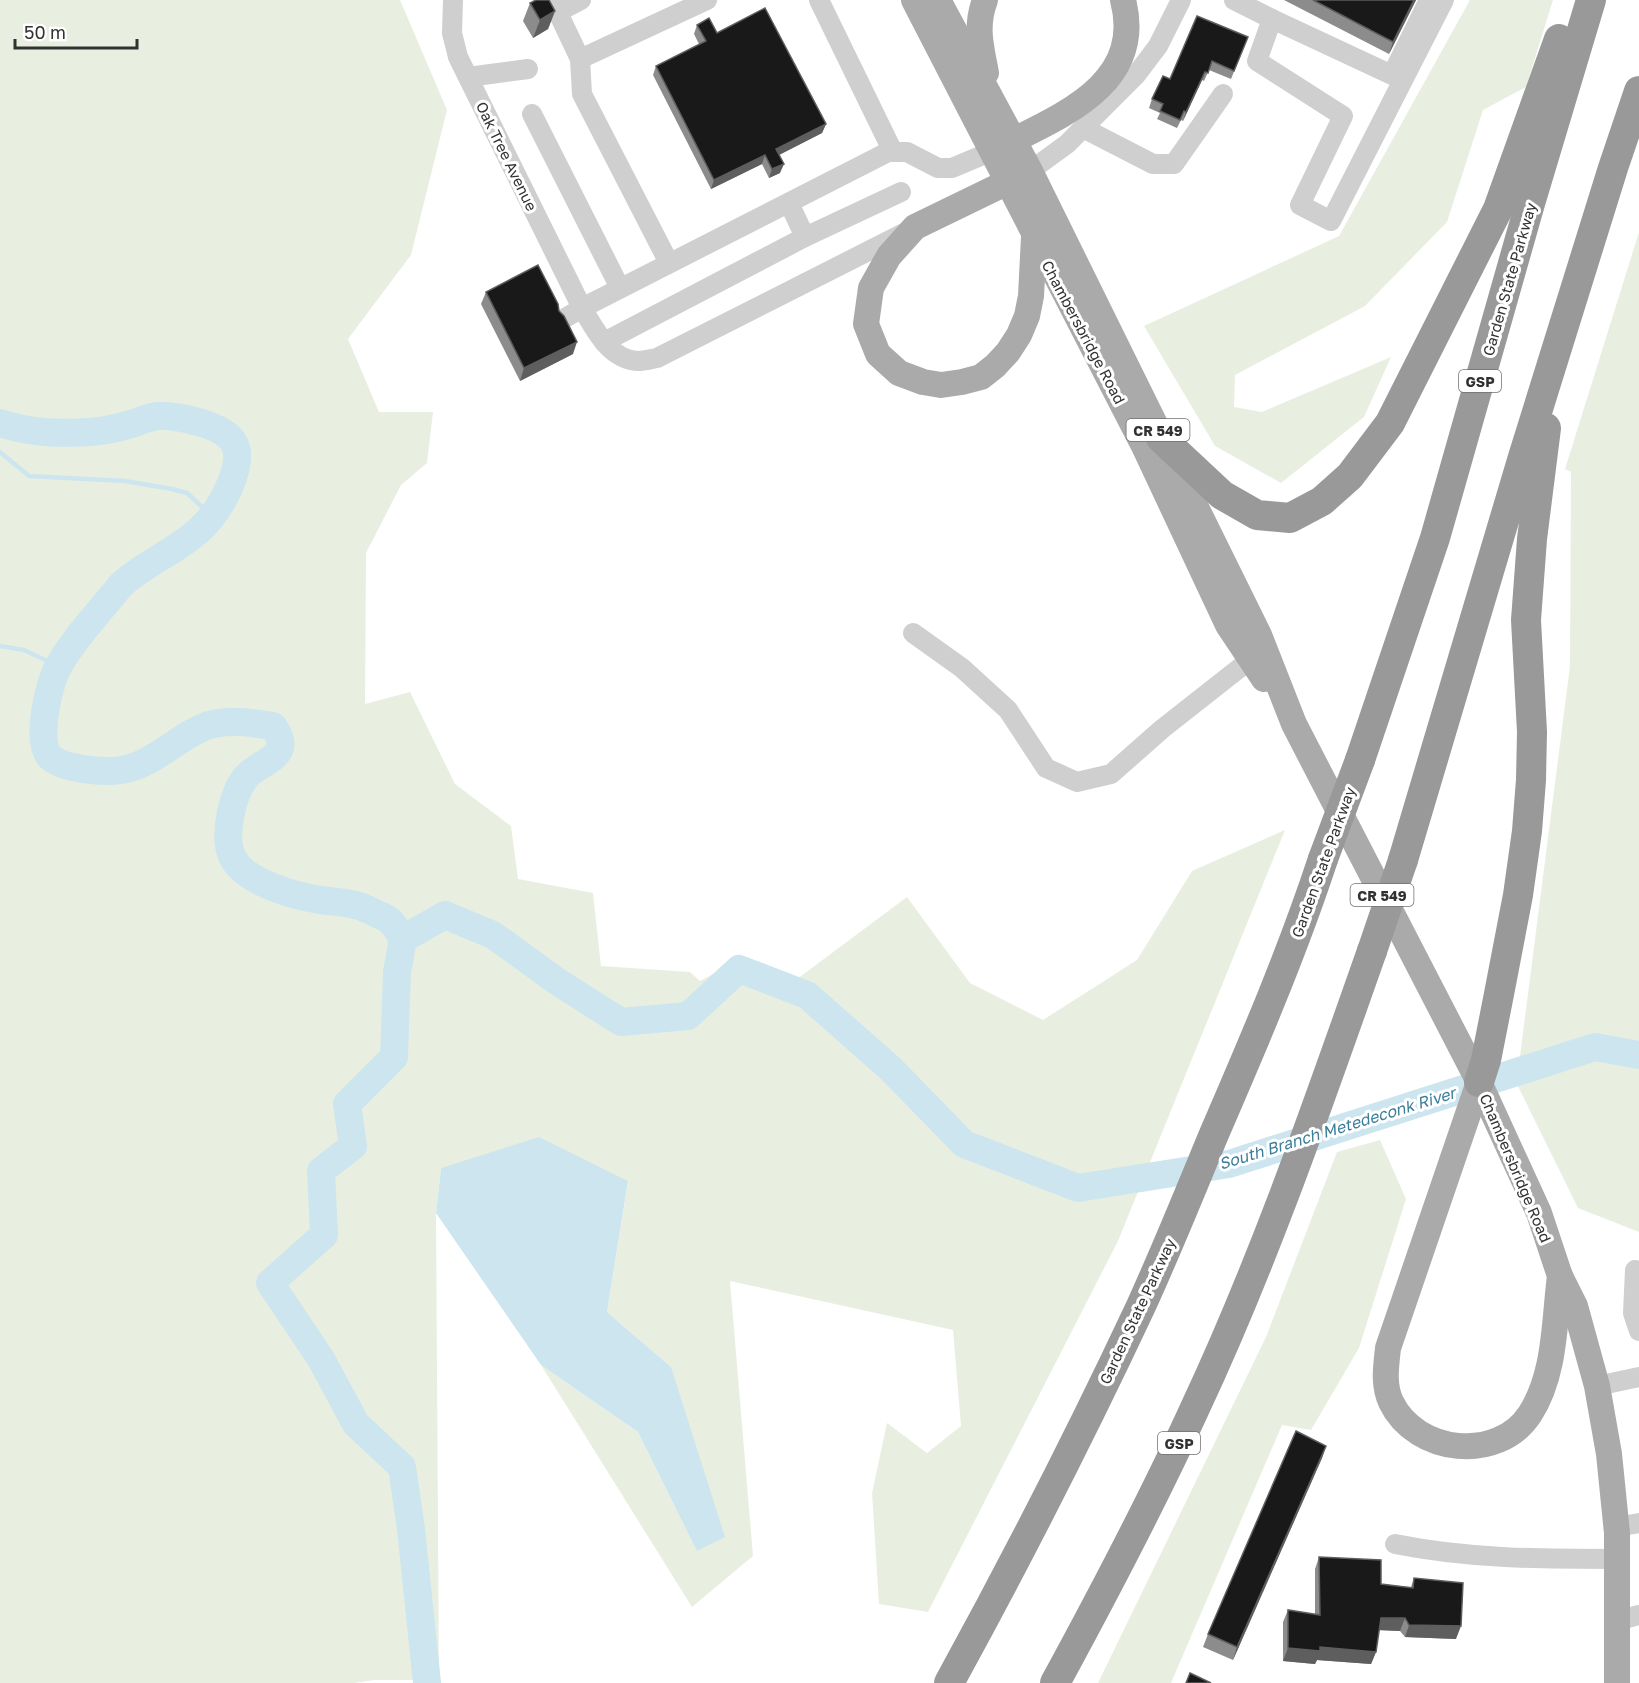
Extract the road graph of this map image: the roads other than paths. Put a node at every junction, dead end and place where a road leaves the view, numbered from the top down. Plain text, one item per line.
1 (453, 0) edge
2 (581, 0) edge
3 (707, 0) edge
4 (819, 0) edge
5 (914, 0) edge
6 (938, 0) edge
7 (985, 0) edge
8 (1123, 0) edge
9 (1181, 0) edge
10 (1234, 0) edge
11 (1429, 0) edge
12 (1444, 0) edge
13 (1574, 0) edge
14 (1591, 0) edge
15 (555, 6) edge
16 (1272, 19) junction
17 (580, 59) junction
18 (528, 69) dead end
19 (468, 77) junction
20 (1639, 91) edge
21 (1223, 94) dead end
22 (992, 100) junction
23 (532, 114) dead end
24 (1080, 117) junction
25 (1013, 140) junction
26 (893, 152) junction
27 (990, 152) junction
28 (1030, 171) junction
29 (1008, 182) junction
30 (901, 192) dead end
31 (789, 203) junction
32 (915, 227) junction
33 (805, 237) junction
34 (1034, 237) junction
35 (669, 263) junction
36 (620, 288) junction
37 (574, 313) junction
38 (604, 342) junction
39 (1554, 358) junction
40 (1161, 438) junction
41 (914, 633) dead end
42 (1251, 659) junction
43 (1294, 724) junction
44 (1478, 1069) junction
45 (1639, 1271) edge
46 (1560, 1276) junction
47 (1639, 1331) edge
48 (1639, 1377) edge
49 (1597, 1386) junction
50 (1628, 1525) edge
51 (1395, 1544) dead end
52 (1617, 1559) junction
53 (1628, 1618) edge
54 (949, 1683) edge
55 (1055, 1683) edge
56 (1617, 1683) edge

1 - 19 lane, Oak Tree Avenue
2 - 15 lane
3 - 17 lane
4 - 26 lane
5 - 27 main road, Chambersbridge Road / CR 549
6 - 22 main road, Chambersbridge Road / CR 549
7 - 22 main road
8 - 24 main road
9 - 24 lane
10 - 16 lane
11 - 16 lane
12 - 16 lane
13 - 40 highway
14 - 54 highway, Garden State Parkway / GSP, bridge
15 - 17 lane
17 - 35 lane
18 - 19 lane
19 - 37 lane, Oak Tree Avenue
20 - 39 highway, GSP
21 - 24 lane
22 - 25 main road, Chambersbridge Road / CR 549
23 - 36 lane
24 - 25 main road
24 - 28 lane
25 - 27 main road
25 - 28 main road, Chambersbridge Road / CR 549
26 - 27 lane
26 - 31 lane
27 - 29 main road, Chambersbridge Road / CR 549
28 - 29 main road
28 - 40 main road, Chambersbridge Road / CR 549
29 - 32 main road
29 - 34 main road, Chambersbridge Road / CR 549
30 - 33 lane
31 - 33 lane
31 - 35 lane
32 - 34 main road
32 - 38 lane
33 - 38 lane
34 - 42 main road, Chambersbridge Road / CR 549
35 - 36 lane
36 - 37 lane
37 - 38 lane, Oak Tree Avenue
39 - 44 highway
39 - 55 highway, GSP, bridge
40 - 43 main road, Chambersbridge Road / CR 549
41 - 42 lane
42 - 43 main road, Chambersbridge Road / CR 549
43 - 44 main road, Chambersbridge Road / CR 549
44 - 46 main road, Chambersbridge Road / CR 549
44 - 46 main road
45 - 47 lane
46 - 49 main road, Chambersbridge Road / CR 549
48 - 49 lane
49 - 50 main road, Chambersbridge Road / CR 549
50 - 52 main road, Chambersbridge Road / CR 549
51 - 52 lane
52 - 53 main road, Chambersbridge Road / CR 549
53 - 56 main road, Chambersbridge Road / CR 549

